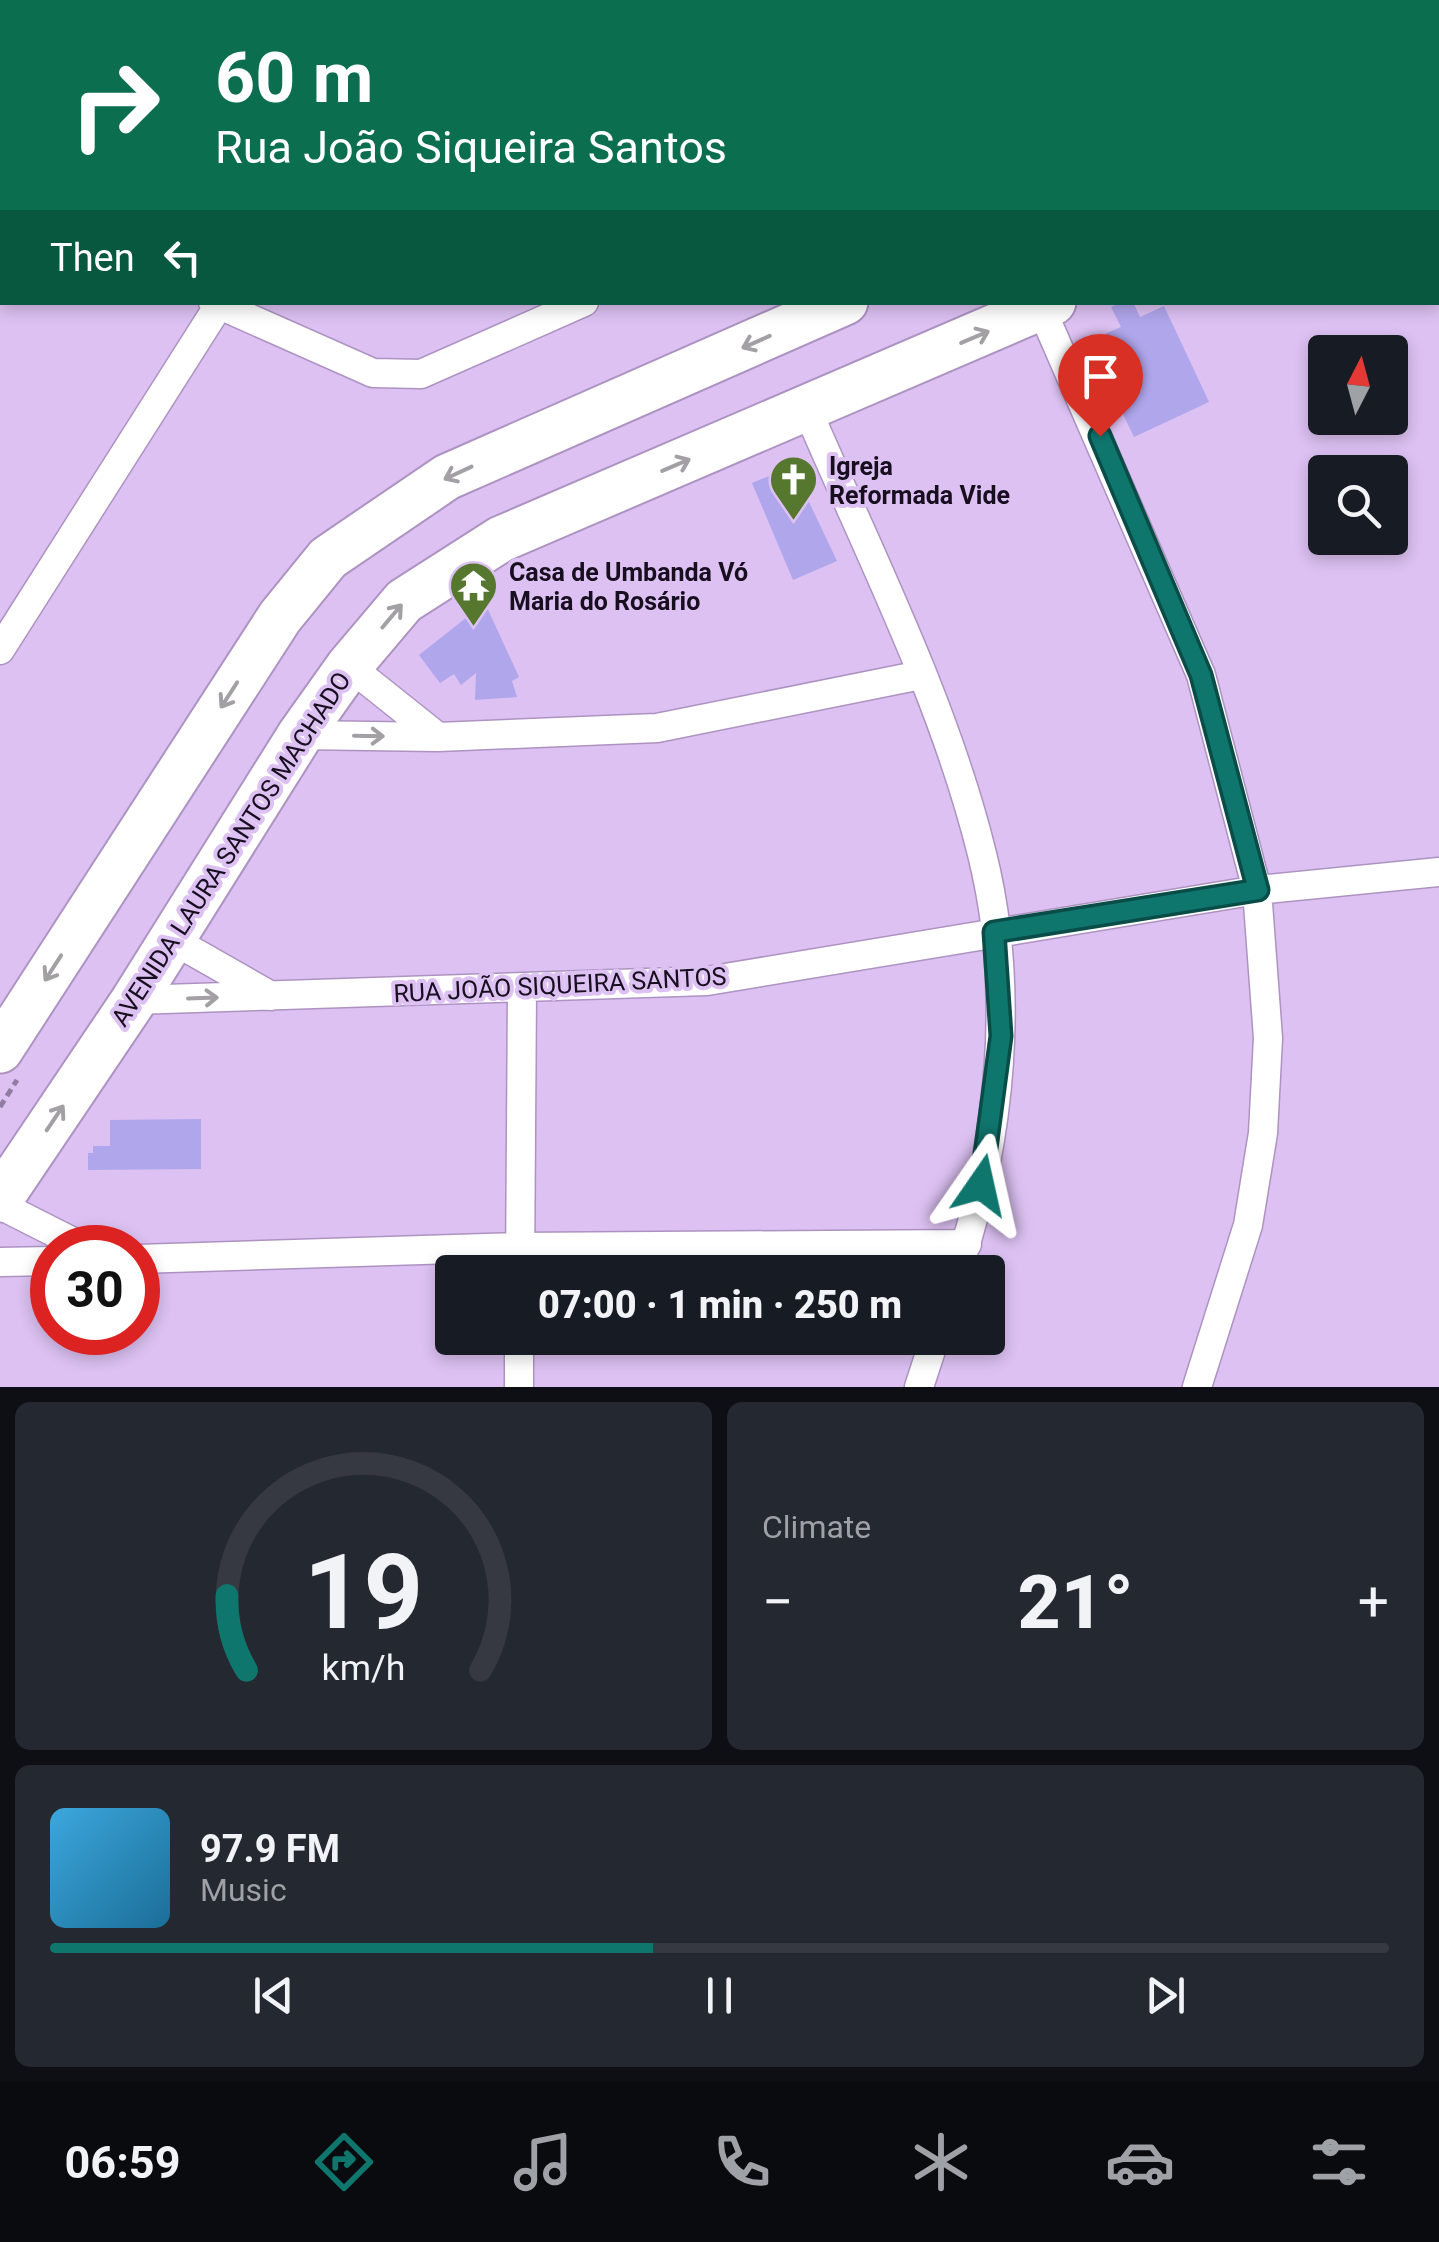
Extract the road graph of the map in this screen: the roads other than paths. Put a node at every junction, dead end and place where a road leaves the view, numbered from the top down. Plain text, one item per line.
1 (215, 305) edge
2 (218, 305) edge
3 (577, 305) edge
4 (838, 305) edge
5 (1047, 305) edge
6 (808, 409) junction
7 (0, 650) edge
8 (349, 666) junction
9 (921, 675) junction
10 (300, 735) junction
11 (438, 737) junction
12 (1439, 872) edge
13 (1258, 890) junction
14 (994, 932) junction
15 (171, 940) junction
16 (522, 990) junction
17 (273, 996) junction
18 (134, 1000) junction
19 (0, 1050) edge
20 (0, 1202) edge
21 (42, 1225) edge
22 (966, 1244) junction
23 (520, 1255) edge
24 (659, 1255) edge
25 (962, 1255) edge
26 (160, 1258) edge
27 (435, 1260) edge
28 (30, 1261) edge
29 (0, 1262) edge
30 (519, 1355) edge
31 (929, 1355) edge
32 (519, 1387) edge
33 (919, 1387) edge
34 (1197, 1387) edge

1 - 7 street
2 - 3 street
4 -> 19 main road
6 -> 5 main road, AVENIDA LAURA SANTOS MACHADO
5 - 13 street
8 -> 6 main road, AVENIDA LAURA SANTOS MACHADO
6 - 9 street
8 - 10 main road, AVENIDA LAURA SANTOS MACHADO
8 - 11 street
9 - 11 street
9 - 14 street
10 -> 11 street
10 - 15 main road, AVENIDA LAURA SANTOS MACHADO
12 - 13 street, RUA JOÃO SIQUEIRA SANTOS
13 - 14 street, RUA JOÃO SIQUEIRA SANTOS
13 - 34 street
14 - 16 street, RUA JOÃO SIQUEIRA SANTOS
14 - 22 street
15 - 17 street
15 - 18 main road, AVENIDA LAURA SANTOS MACHADO
16 - 17 street, RUA JOÃO SIQUEIRA SANTOS
16 - 23 street
18 -> 17 street, RUA JOÃO SIQUEIRA SANTOS
20 -> 18 main road, AVENIDA LAURA SANTOS MACHADO
20 - 21 street
22 - 24 street
22 - 25 street
26 - 27 street
28 - 29 street
30 - 32 street
31 - 33 street

